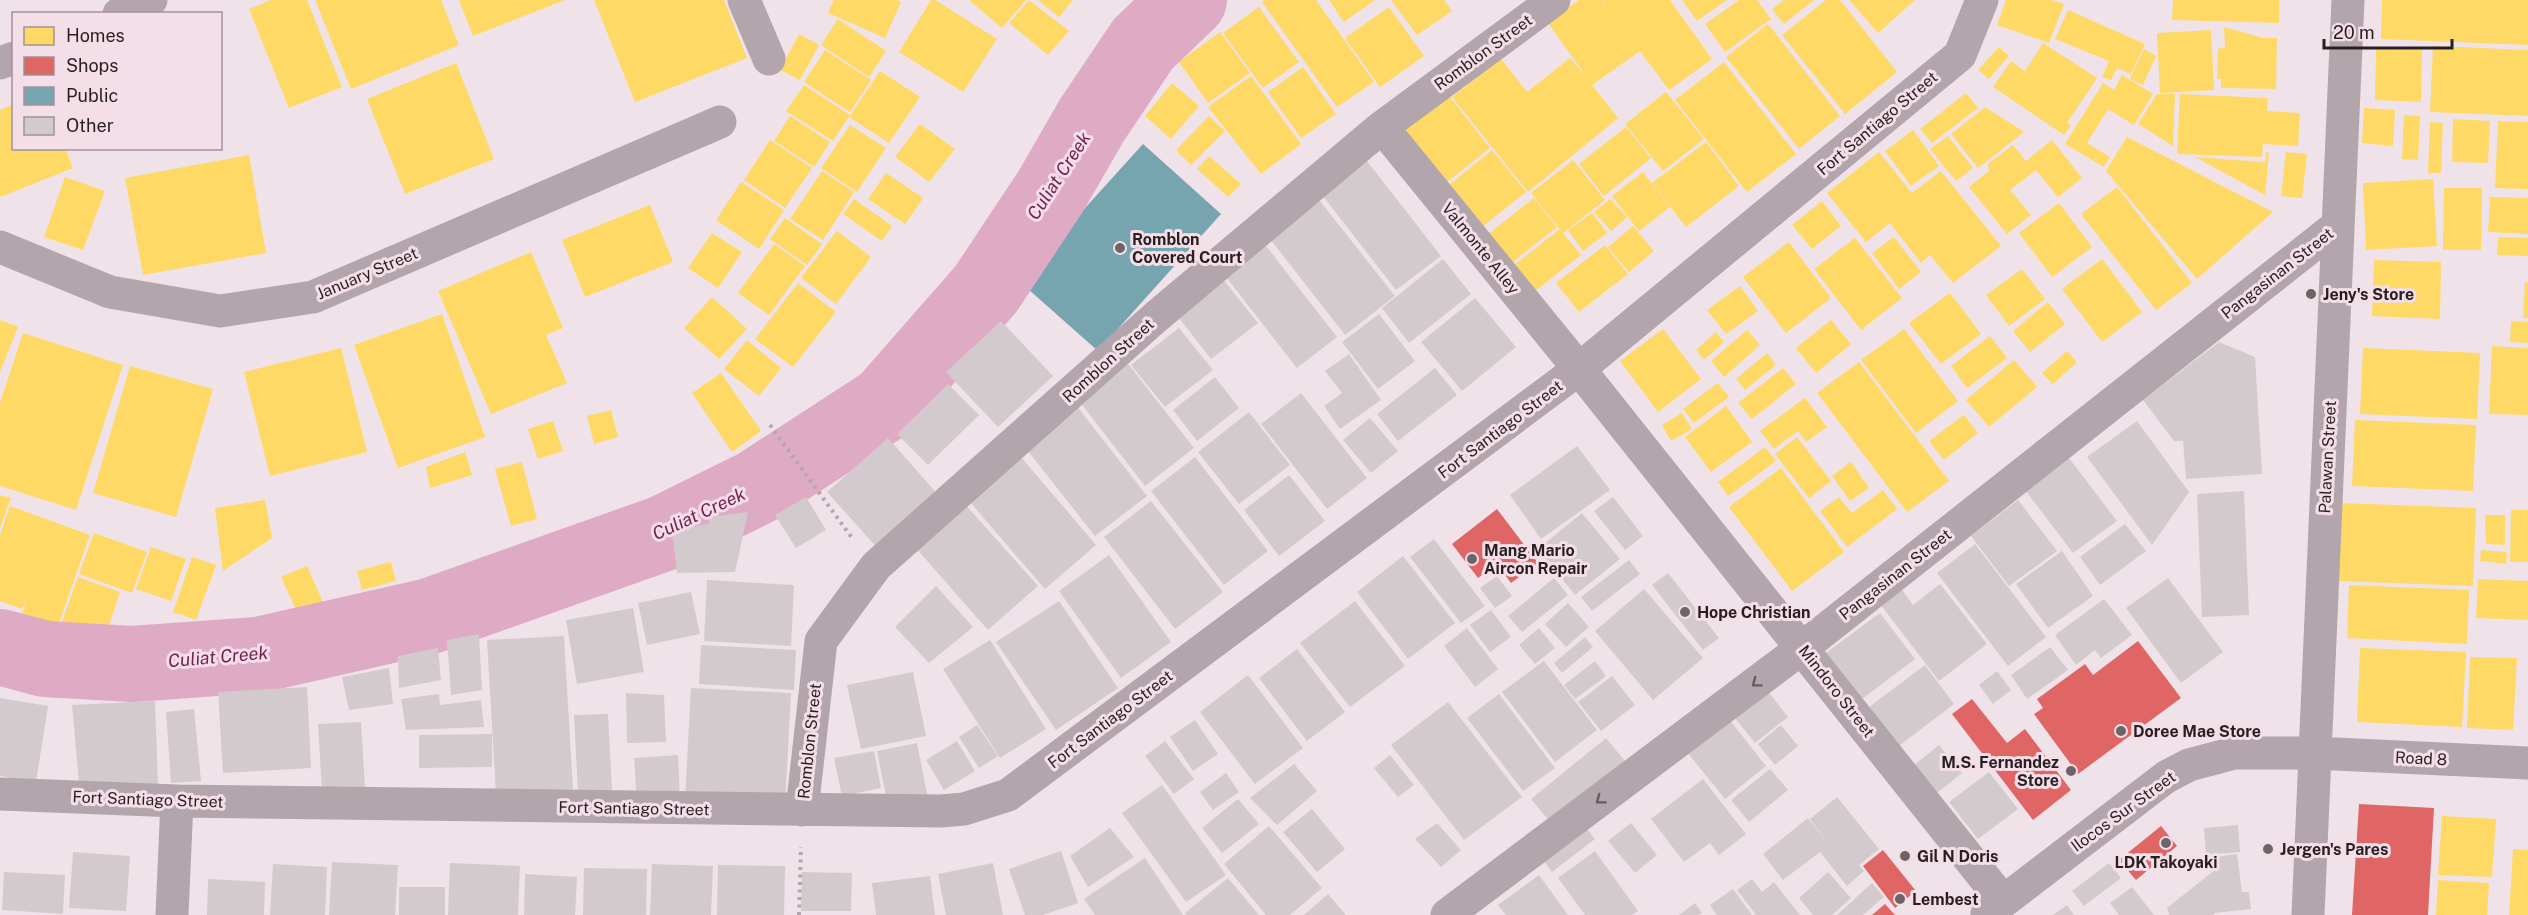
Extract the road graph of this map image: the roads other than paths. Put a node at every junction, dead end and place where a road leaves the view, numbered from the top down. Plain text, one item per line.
1 (151, 0) edge
2 (744, 0) edge
3 (1554, 0) edge
4 (1982, 0) edge
5 (2348, 0) edge
6 (124, 12) edge
7 (769, 59) dead end
8 (720, 122) dead end
9 (1382, 127) junction
10 (2337, 226) junction
11 (0, 247) edge
12 (1579, 369) junction
13 (1802, 648) junction
14 (2314, 753) junction
15 (2528, 763) edge
16 (0, 794) edge
17 (177, 801) junction
18 (802, 810) junction
19 (1994, 908) edge
20 (172, 915) edge
21 (1447, 915) edge
22 (2308, 915) edge

1 - 6 street
2 - 7 street
3 - 9 street, Romblon Street
4 - 12 street, Fort Santiago Street
5 - 10 street, Palawan Street
8 - 11 street, January Street
9 - 12 street, Valmonte Alley
9 - 18 street, Romblon Street
10 - 13 street, Pangasinan Street
10 - 14 street, Palawan Street
12 - 13 street, Mindoro Street
12 - 18 street, Fort Santiago Street
13 - 19 street, Mindoro Street
13 -> 21 street, Pangasinan Street
14 - 15 street, Road 8
14 - 19 street, Ilocos Sur Street
14 - 22 street, Palawan Street
16 - 17 street, Fort Santiago Street
17 - 18 street, Fort Santiago Street
17 - 20 street

